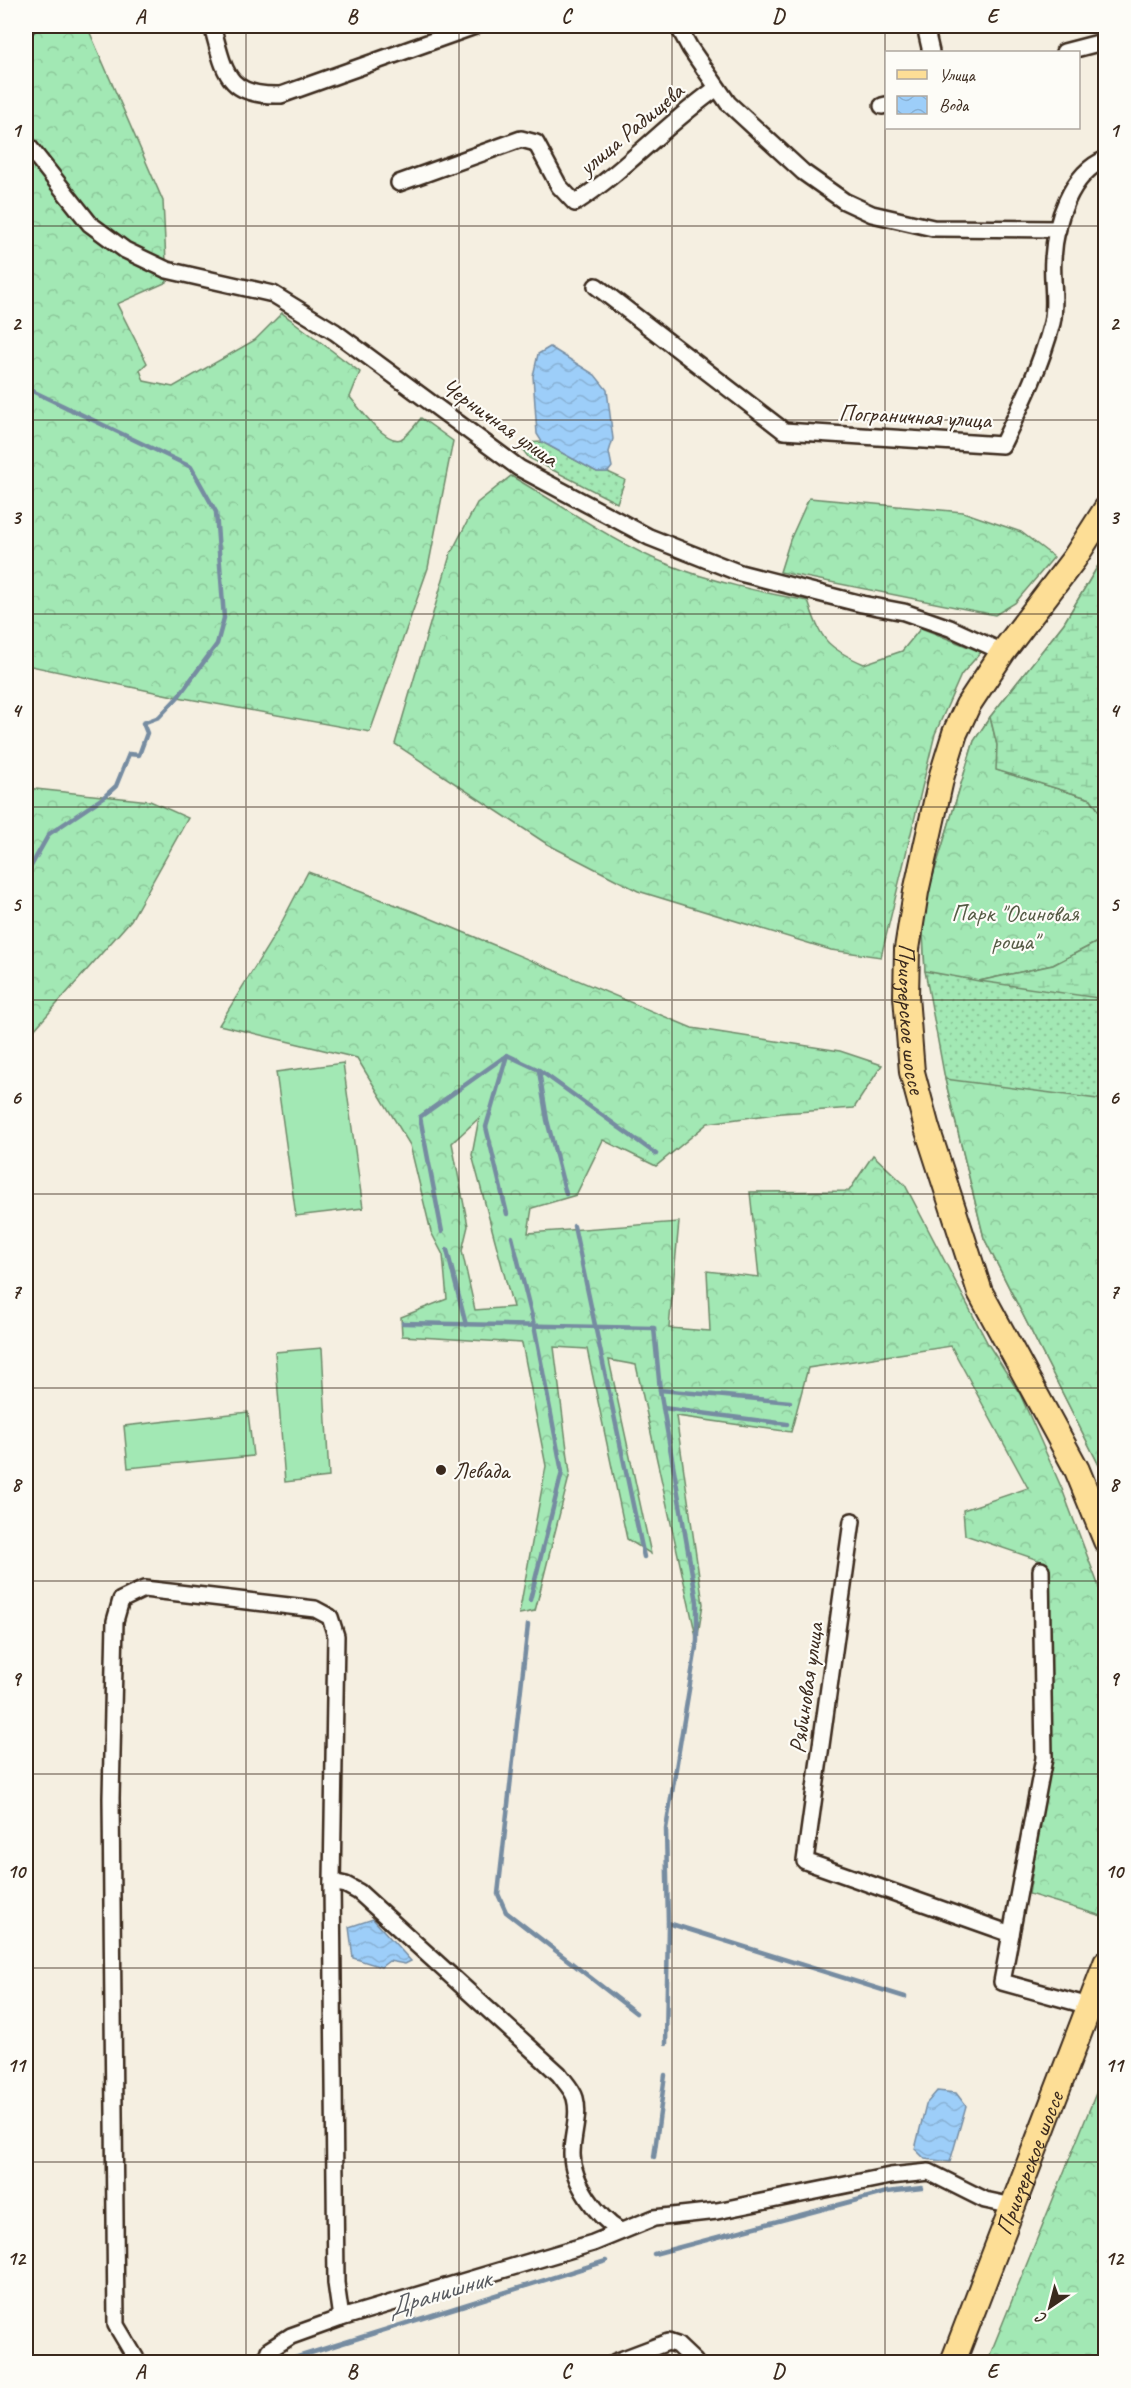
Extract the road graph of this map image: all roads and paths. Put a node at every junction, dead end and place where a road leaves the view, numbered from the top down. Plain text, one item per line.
1 (212, 26) edge
2 (475, 26) edge
3 (678, 26) edge
4 (925, 26) edge
5 (1106, 41) edge
6 (931, 51) edge
7 (1068, 51) edge
8 (717, 88) junction
9 (26, 143) edge
10 (1106, 159) edge
11 (399, 183) dead end
12 (1058, 229) junction
13 (596, 286) dead end
14 (1106, 509) edge
15 (1003, 652) junction
16 (852, 1521) dead end
17 (1106, 1541) edge
18 (1041, 1570) dead end
19 (332, 1882) junction
20 (1011, 1934) junction
21 (1106, 1963) edge
22 (1089, 2006) junction
23 (1013, 2206) junction
24 (620, 2231) junction
25 (341, 2318) junction
26 (138, 2362) edge
27 (265, 2362) edge
28 (615, 2362) edge
29 (695, 2362) edge
30 (953, 2362) edge

1 - 2 street
3 - 8 street
4 - 6 street
5 - 7 street
8 - 11 street, улица Радищева
8 - 12 street
9 - 15 street, Черничная улица
10 - 12 street, Пограничная улица
12 - 13 street, Пограничная улица
14 - 15 main road, Приозерское шоссе
15 - 17 main road, Приозерское шоссе
16 - 20 street, Рябиновая улица
18 - 20 street
19 - 24 street
19 - 25 street
19 - 26 street
20 - 22 street
21 - 22 main road, Приозерское шоссе
22 - 23 main road, Приозерское шоссе
23 - 24 street
23 - 30 main road, Приозерское шоссе
24 - 25 street
25 - 27 street
28 - 29 street

